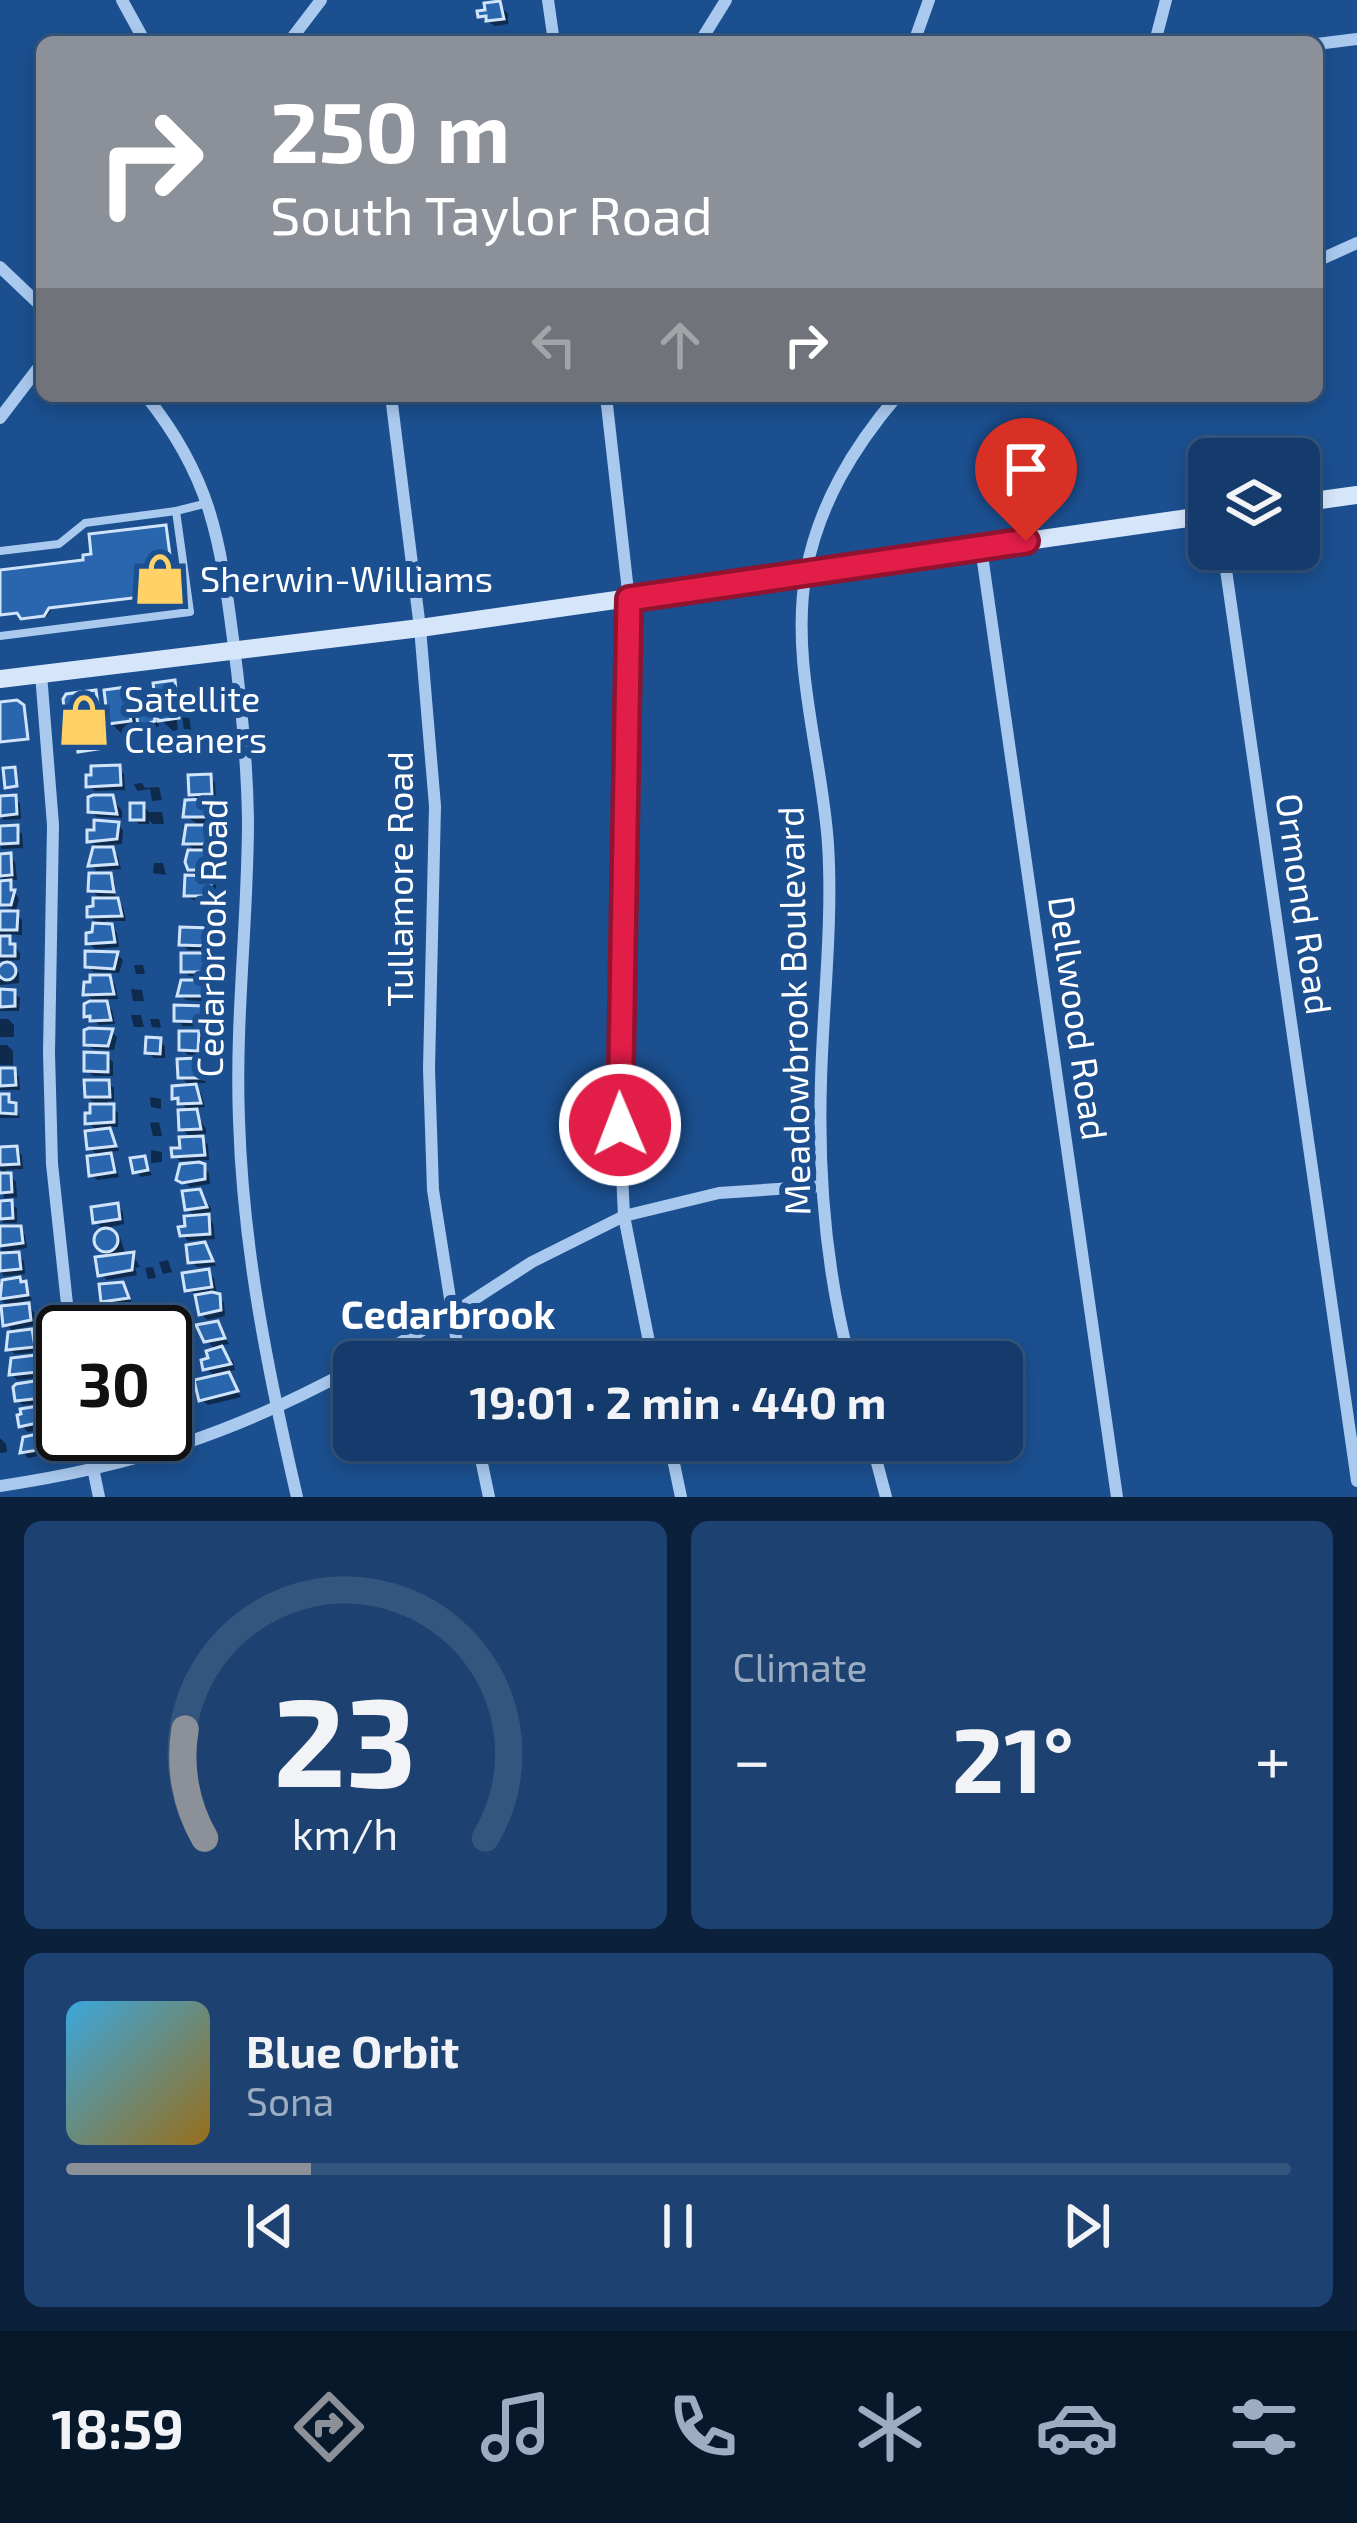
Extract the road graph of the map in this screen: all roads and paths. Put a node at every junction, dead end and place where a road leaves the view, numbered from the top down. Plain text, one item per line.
1 (122, 0) edge
2 (321, 0) edge
3 (548, 0) edge
4 (726, 0) edge
5 (929, 0) edge
6 (1166, 0) edge
7 (142, 36) edge
8 (294, 36) edge
9 (553, 36) edge
10 (704, 36) edge
11 (916, 36) edge
12 (1157, 36) edge
13 (1357, 39) edge
14 (1323, 43) edge
15 (1357, 243) edge
16 (1323, 258) edge
17 (0, 267) edge
18 (36, 301) edge
19 (36, 371) edge
20 (151, 402) edge
21 (392, 402) edge
22 (607, 402) edge
23 (892, 402) edge
24 (0, 418) edge
25 (1357, 495) edge
26 (1320, 500) edge
27 (209, 502) junction
28 (176, 511) junction
29 (1188, 518) edge
30 (981, 548) junction
31 (0, 551) edge
32 (1226, 570) edge
33 (806, 573) junction
34 (629, 599) junction
35 (420, 628) junction
36 (0, 636) edge
37 (234, 651) junction
38 (41, 674) junction
39 (0, 679) edge
40 (822, 1186) junction
41 (624, 1216) junction
42 (67, 1305) edge
43 (450, 1315) junction
44 (403, 1341) edge
45 (456, 1341) edge
46 (649, 1341) edge
47 (845, 1341) edge
48 (333, 1380) edge
49 (277, 1411) junction
50 (91, 1461) edge
51 (482, 1461) edge
52 (674, 1461) edge
53 (877, 1461) edge
54 (93, 1471) junction
55 (1357, 1481) edge
56 (0, 1486) edge
57 (99, 1497) edge
58 (297, 1497) edge
59 (490, 1497) edge
60 (681, 1497) edge
61 (886, 1497) edge
62 (1117, 1497) edge

1 - 7 street
2 - 8 street
3 - 9 street
4 - 10 street
5 - 11 street
6 - 12 street
13 - 14 street
15 - 16 street
17 - 18 street
19 - 24 street
20 - 27 street, Cedarbrook Road
21 - 35 street, Tullamore Road
22 - 34 street
23 - 33 street, Meadowbrook Boulevard
25 - 26 main road
27 - 28 lane
27 - 37 street, Cedarbrook Road
28 - 31 lane
28 - 36 lane
29 - 30 main road
30 - 33 main road
30 - 62 street, Dellwood Road
32 - 55 street, Ormond Road
33 - 34 main road
33 - 40 street, Meadowbrook Boulevard
34 - 35 main road
34 - 41 street
35 - 37 main road
35 - 43 street, Tullamore Road
37 - 38 main road
37 - 49 street, Cedarbrook Road
38 - 39 main road
38 - 42 street
40 - 41 street
40 - 47 street, Meadowbrook Boulevard
41 - 43 street
41 - 46 street
43 - 44 street
43 - 45 street, Tullamore Road
48 - 49 street
49 - 54 street
49 - 58 street, Cedarbrook Road
50 - 54 street
51 - 59 street
52 - 60 street
53 - 61 street
54 - 56 street
54 - 57 street

